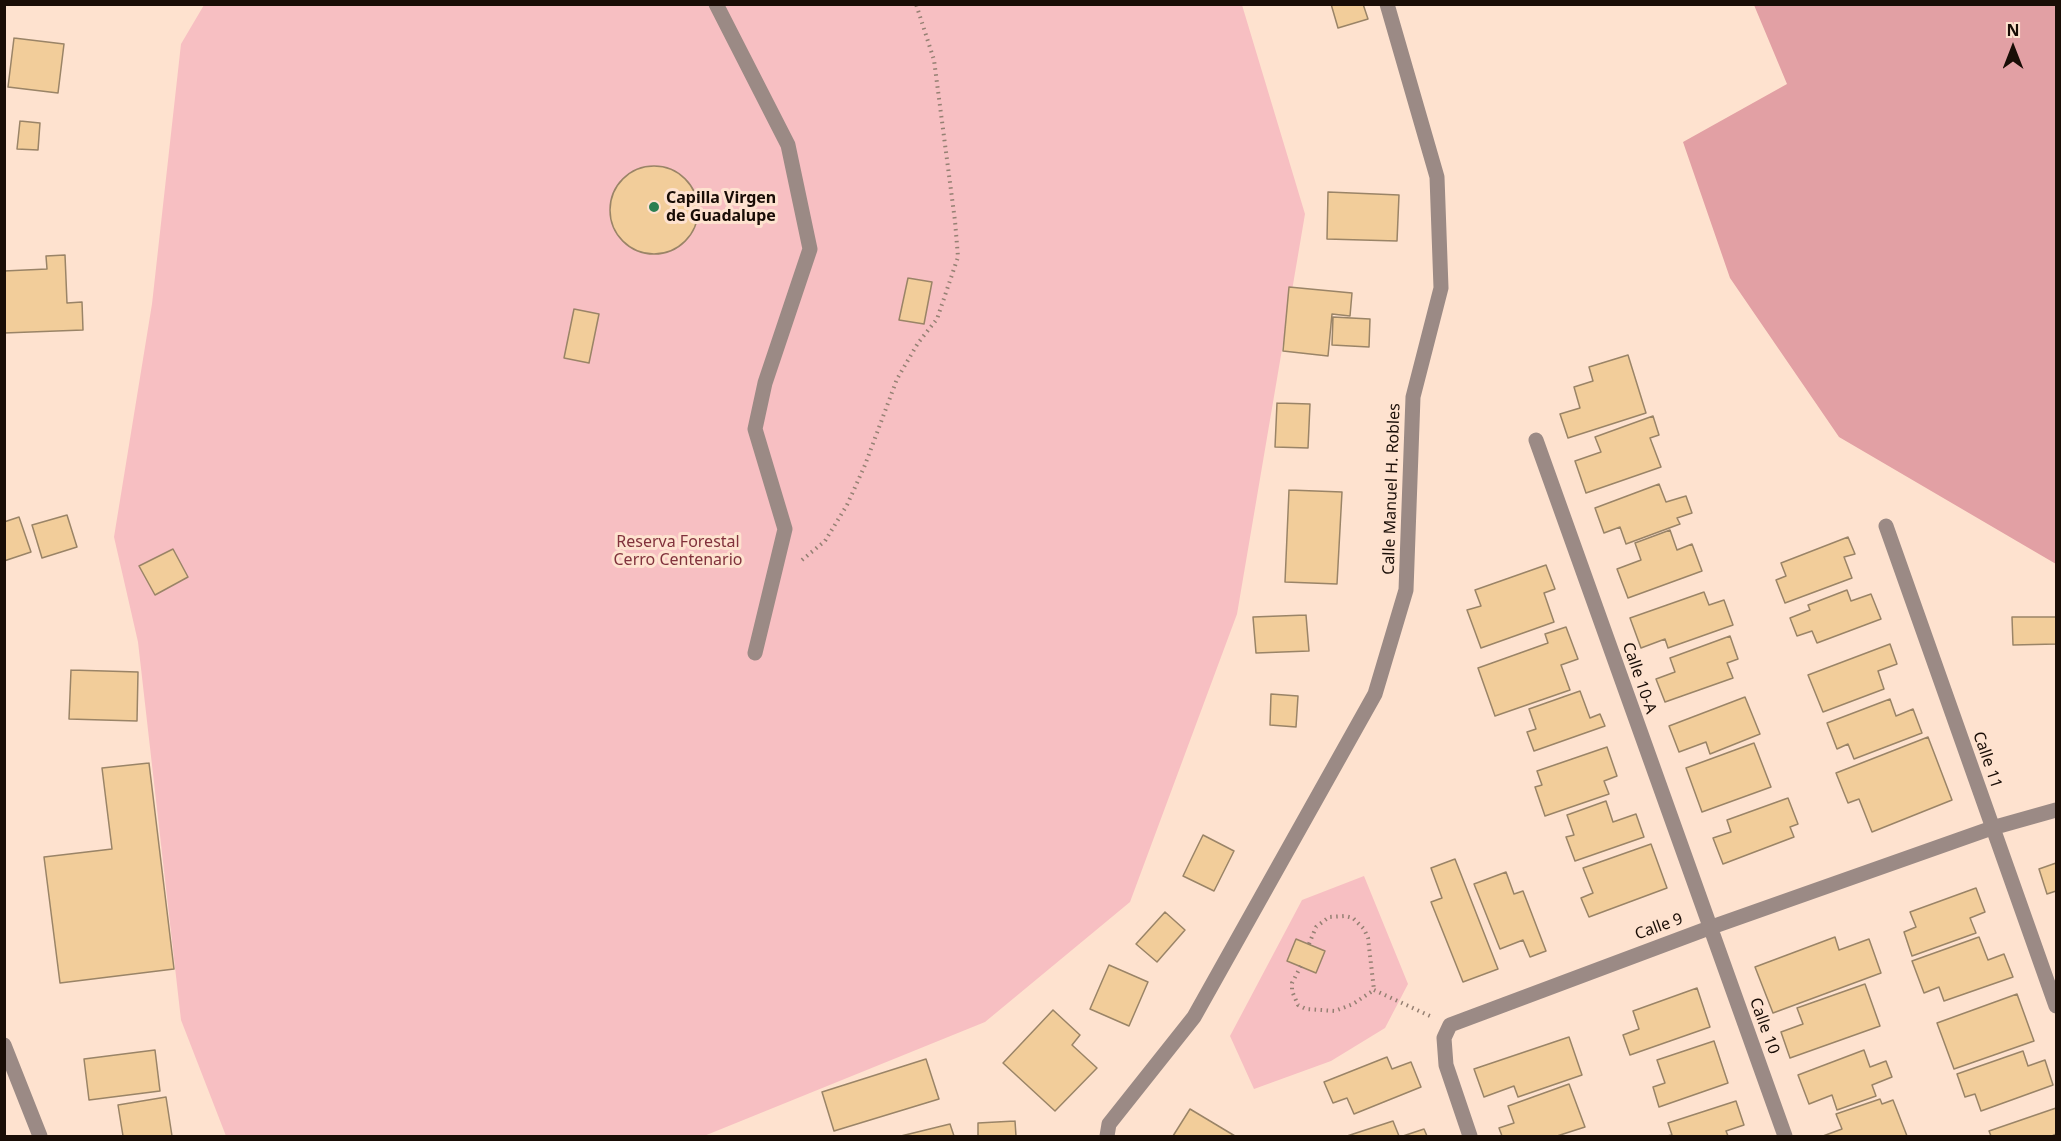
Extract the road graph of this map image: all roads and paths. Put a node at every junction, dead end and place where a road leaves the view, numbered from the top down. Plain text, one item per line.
1 (716, 4) edge
2 (916, 4) edge
3 (1387, 4) edge
4 (1536, 440) dead end
5 (1886, 526) dead end
6 (773, 578) junction
7 (755, 653) dead end
8 (2056, 810) edge
9 (1992, 828) junction
10 (1709, 928) junction
11 (1309, 944) dead end
12 (1301, 966) dead end
13 (1374, 990) junction
14 (2056, 1006) edge
15 (1450, 1025) junction
16 (4, 1045) edge
17 (40, 1137) edge
18 (1107, 1137) edge
19 (1470, 1137) edge
20 (1785, 1137) edge

1 - 6 street
2 - 6 path
3 - 18 street, Calle Manuel H. Robles
4 - 10 street, Calle 10-A
5 - 9 street, Calle 11
6 - 7 street
8 - 9 street, Calle 9
9 - 10 street, Calle 9
9 - 14 street, Calle 11
10 - 15 street, Calle 9
10 - 20 street, Calle 10
11 - 13 path
12 - 13 path
13 - 15 path
15 - 19 street
16 - 17 street

